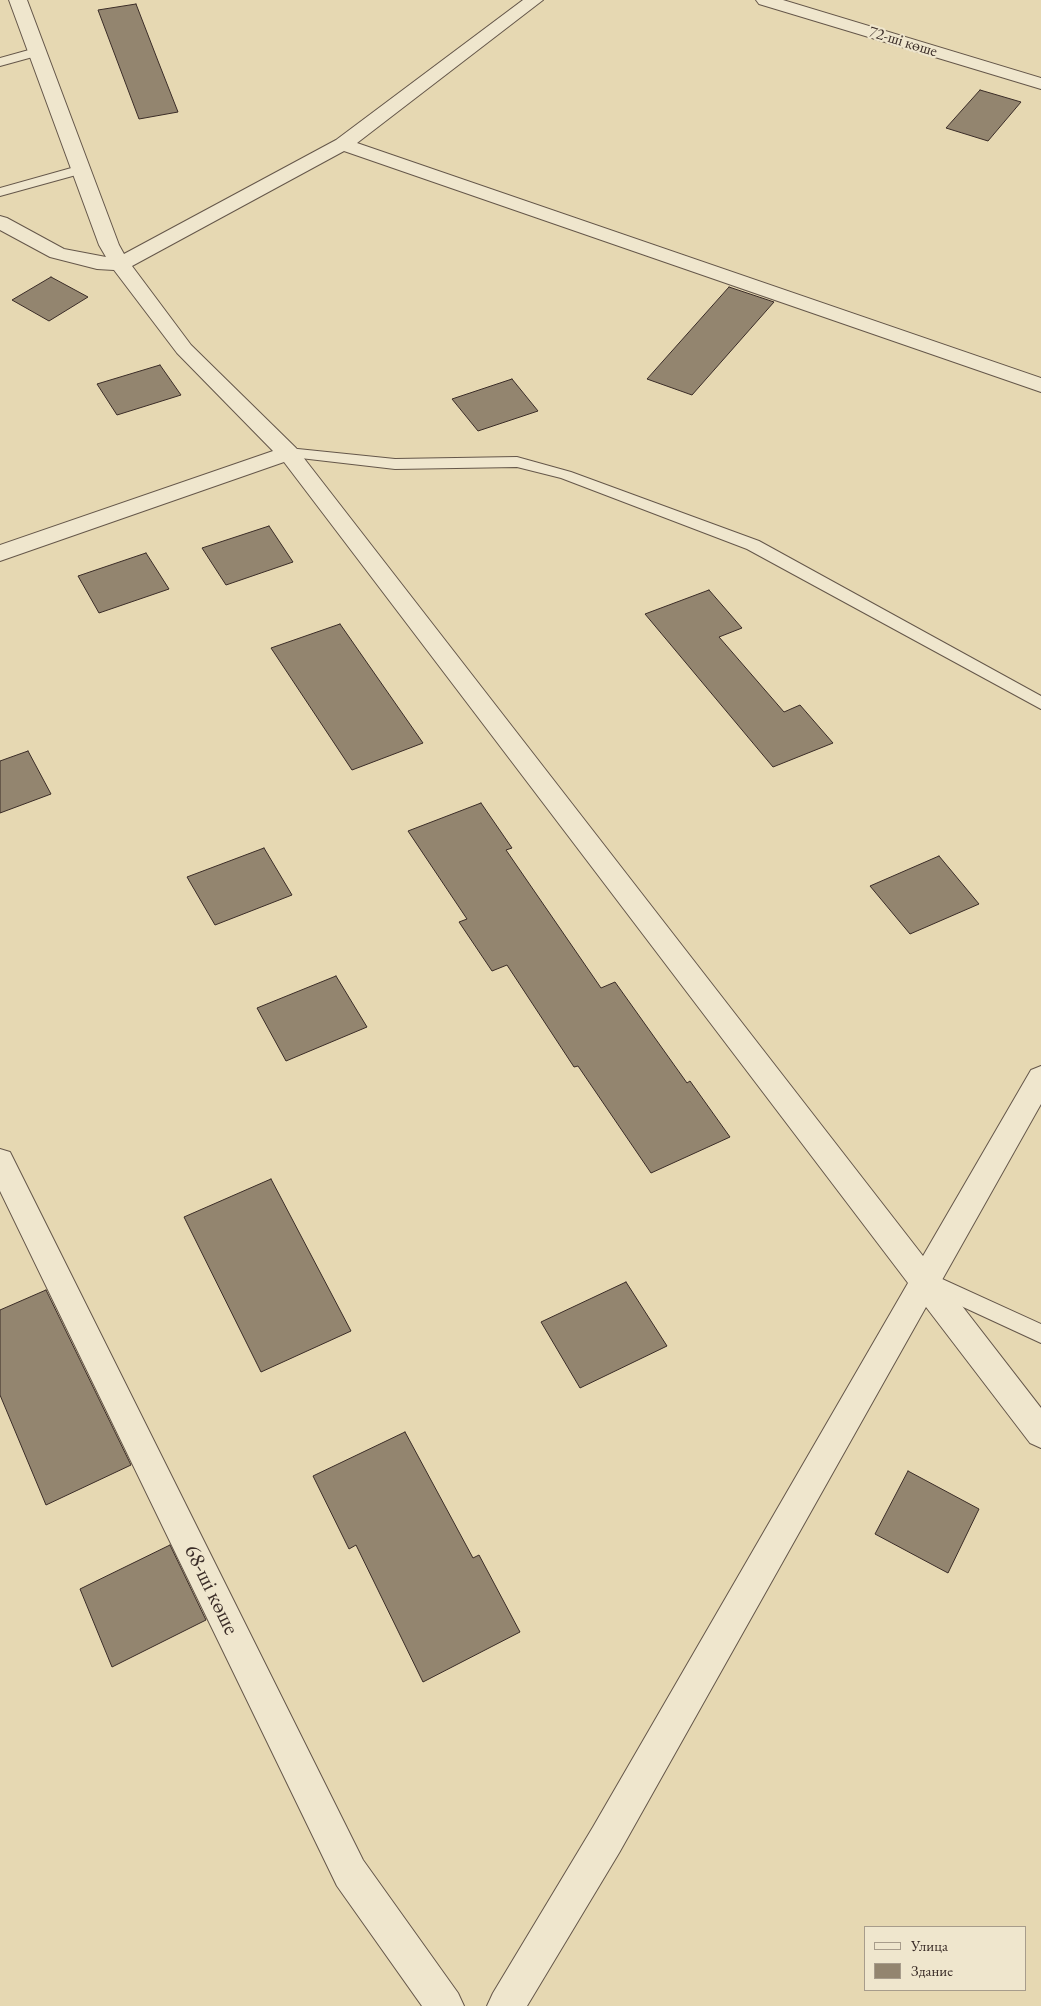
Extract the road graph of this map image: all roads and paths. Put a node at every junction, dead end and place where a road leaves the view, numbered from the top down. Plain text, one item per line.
1 (18, 0) edge
2 (534, 0) edge
3 (765, 0) edge
4 (36, 52) junction
5 (0, 62) edge
6 (1041, 84) edge
7 (343, 144) junction
8 (82, 169) junction
9 (0, 192) edge
10 (0, 222) edge
11 (120, 264) junction
12 (1041, 385) edge
13 (288, 453) junction
14 (0, 553) edge
15 (1041, 703) edge
16 (1041, 1078) edge
17 (0, 1161) edge
18 (924, 1280) junction
19 (1041, 1334) edge
20 (1041, 1433) edge
21 (445, 2006) edge
22 (506, 2006) edge

1 - 4 street
2 - 7 street
3 - 6 street, 72-ші көше
4 - 5 lane
4 - 8 street
7 - 11 street
7 - 12 street
8 - 9 lane
8 - 11 street
10 - 11 street
11 - 13 street
13 - 14 street
13 - 15 lane
13 - 18 street
16 - 18 street
17 - 21 street, 68-ші көше
18 - 19 lane
18 - 20 street
18 - 22 street

